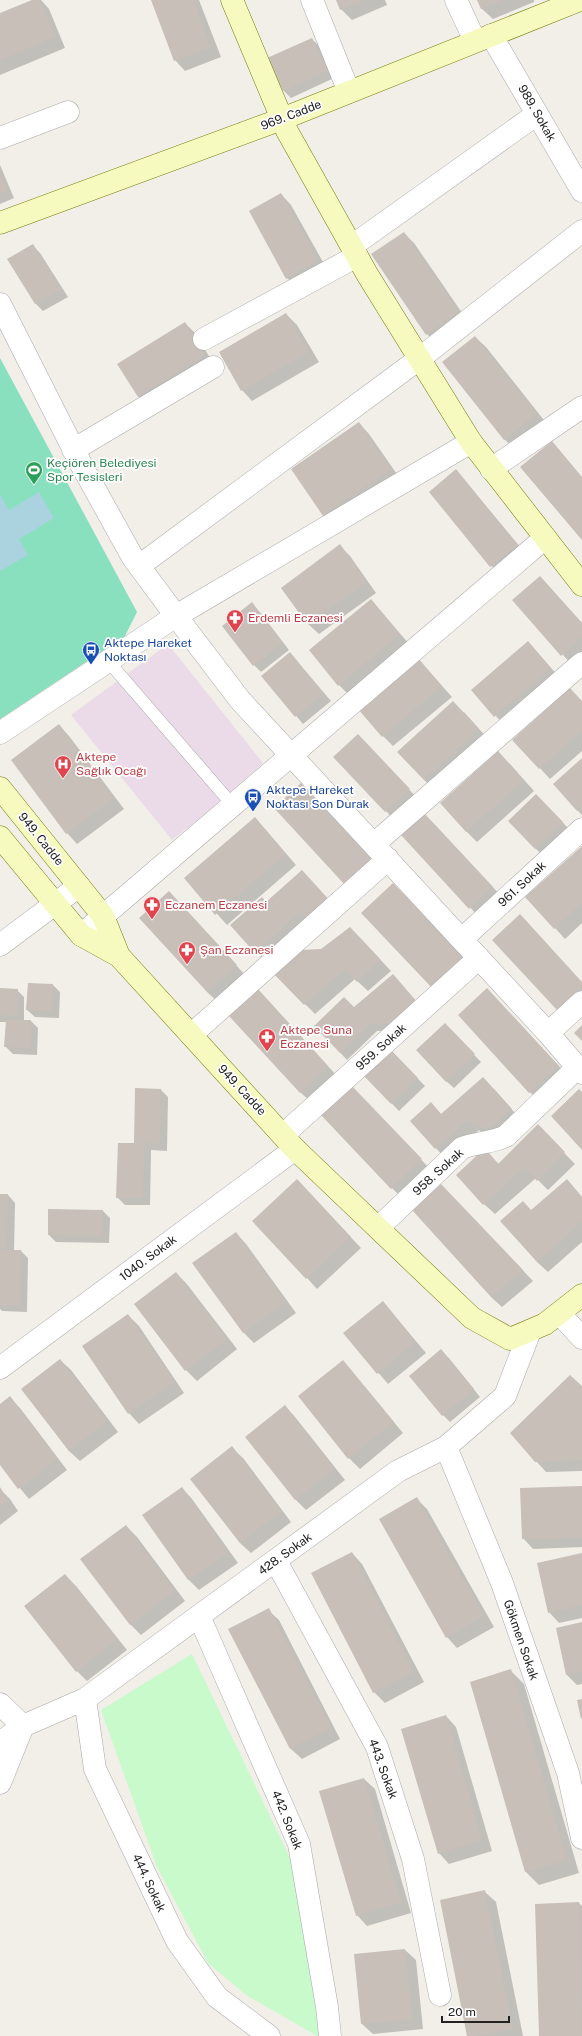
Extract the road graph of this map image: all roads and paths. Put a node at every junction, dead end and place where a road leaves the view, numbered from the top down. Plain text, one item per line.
1 (232, 0) edge
2 (312, 0) edge
3 (456, 0) edge
4 (580, 0) edge
5 (483, 38) junction
6 (349, 92) junction
7 (68, 112) dead end
8 (537, 114) junction
9 (282, 119) junction
10 (0, 138) edge
11 (582, 190) edge
12 (0, 223) edge
13 (582, 231) edge
14 (354, 251) junction
15 (0, 304) edge
16 (204, 339) dead end
17 (419, 359) junction
18 (213, 366) dead end
19 (582, 407) edge
20 (471, 442) junction
21 (73, 450) junction
22 (491, 469) junction
23 (545, 538) junction
24 (139, 566) junction
25 (578, 574) edge
26 (179, 620) junction
27 (582, 663) edge
28 (112, 666) junction
29 (0, 733) edge
30 (0, 748) edge
31 (294, 758) junction
32 (0, 788) edge
33 (235, 809) junction
34 (582, 828) edge
35 (0, 837) edge
36 (374, 844) junction
37 (388, 859) junction
38 (79, 886) junction
39 (55, 904) junction
40 (106, 921) junction
41 (86, 938) junction
42 (462, 939) junction
43 (0, 944) edge
44 (119, 956) junction
45 (479, 958) junction
46 (582, 1002) edge
47 (548, 1033) junction
48 (191, 1035) junction
49 (580, 1070) edge
50 (289, 1142) junction
51 (378, 1228) junction
52 (582, 1295) edge
53 (560, 1314) junction
54 (530, 1331) junction
55 (582, 1338) edge
56 (0, 1368) edge
57 (446, 1447) junction
58 (276, 1561) junction
59 (199, 1616) junction
60 (85, 1698) junction
61 (0, 1704) edge
62 (23, 1726) junction
63 (0, 1743) edge
64 (0, 1783) edge
65 (582, 1838) edge
66 (440, 1995) dead end
67 (269, 2036) edge
68 (330, 2036) edge

1 - 9 street
2 - 6 street
3 - 5 street, 989. Sokak
4 - 5 street, 969. Cadde
5 - 6 street, 969. Cadde
5 - 8 street, 989. Sokak
6 - 9 street, 969. Cadde
7 - 10 street
8 - 11 street, 989. Sokak
8 - 14 street
9 - 12 street, 969. Cadde
9 - 14 street
13 - 17 street
14 - 16 street
14 - 17 street
15 - 21 street
17 - 20 street
17 - 24 street
18 - 21 street
19 - 22 street
20 - 22 street
20 - 26 street
21 - 24 street
22 - 23 street
23 - 25 street
23 - 31 street
24 - 26 street
26 - 28 street
26 - 31 street
27 - 36 street
28 - 29 street
28 - 30 street
28 - 33 lane
31 - 33 street
31 - 36 street
32 - 38 street, 949. Cadde
33 - 40 street
34 - 42 street, 961. Sokak
35 - 39 street
36 - 37 street
37 - 42 street
37 - 48 street
38 - 39 street
38 - 40 street, 949. Cadde
39 - 41 street
39 - 43 street
40 - 41 street
40 - 44 street, 949. Cadde
41 - 44 street
42 - 45 street
44 - 48 street, 949. Cadde
45 - 47 street
45 - 50 street, 959. Sokak
46 - 47 street
47 - 49 street
48 - 50 street, 949. Cadde
49 - 51 street, 958. Sokak
50 - 51 street, 949. Cadde
50 - 56 street, 1040. Sokak
51 - 54 street, 949. Cadde
52 - 53 street
53 - 54 street
53 - 55 street
54 - 57 street, 428. Sokak
57 - 58 street, 428. Sokak
57 - 65 street, Gökmen Sokak
58 - 59 street, 428. Sokak
58 - 66 street, 443. Sokak
59 - 60 street, 428. Sokak
59 - 68 street, 442. Sokak
60 - 62 street, 428. Sokak
60 - 67 street, 444. Sokak
61 - 62 street
62 - 63 street, 428. Sokak
62 - 64 street

